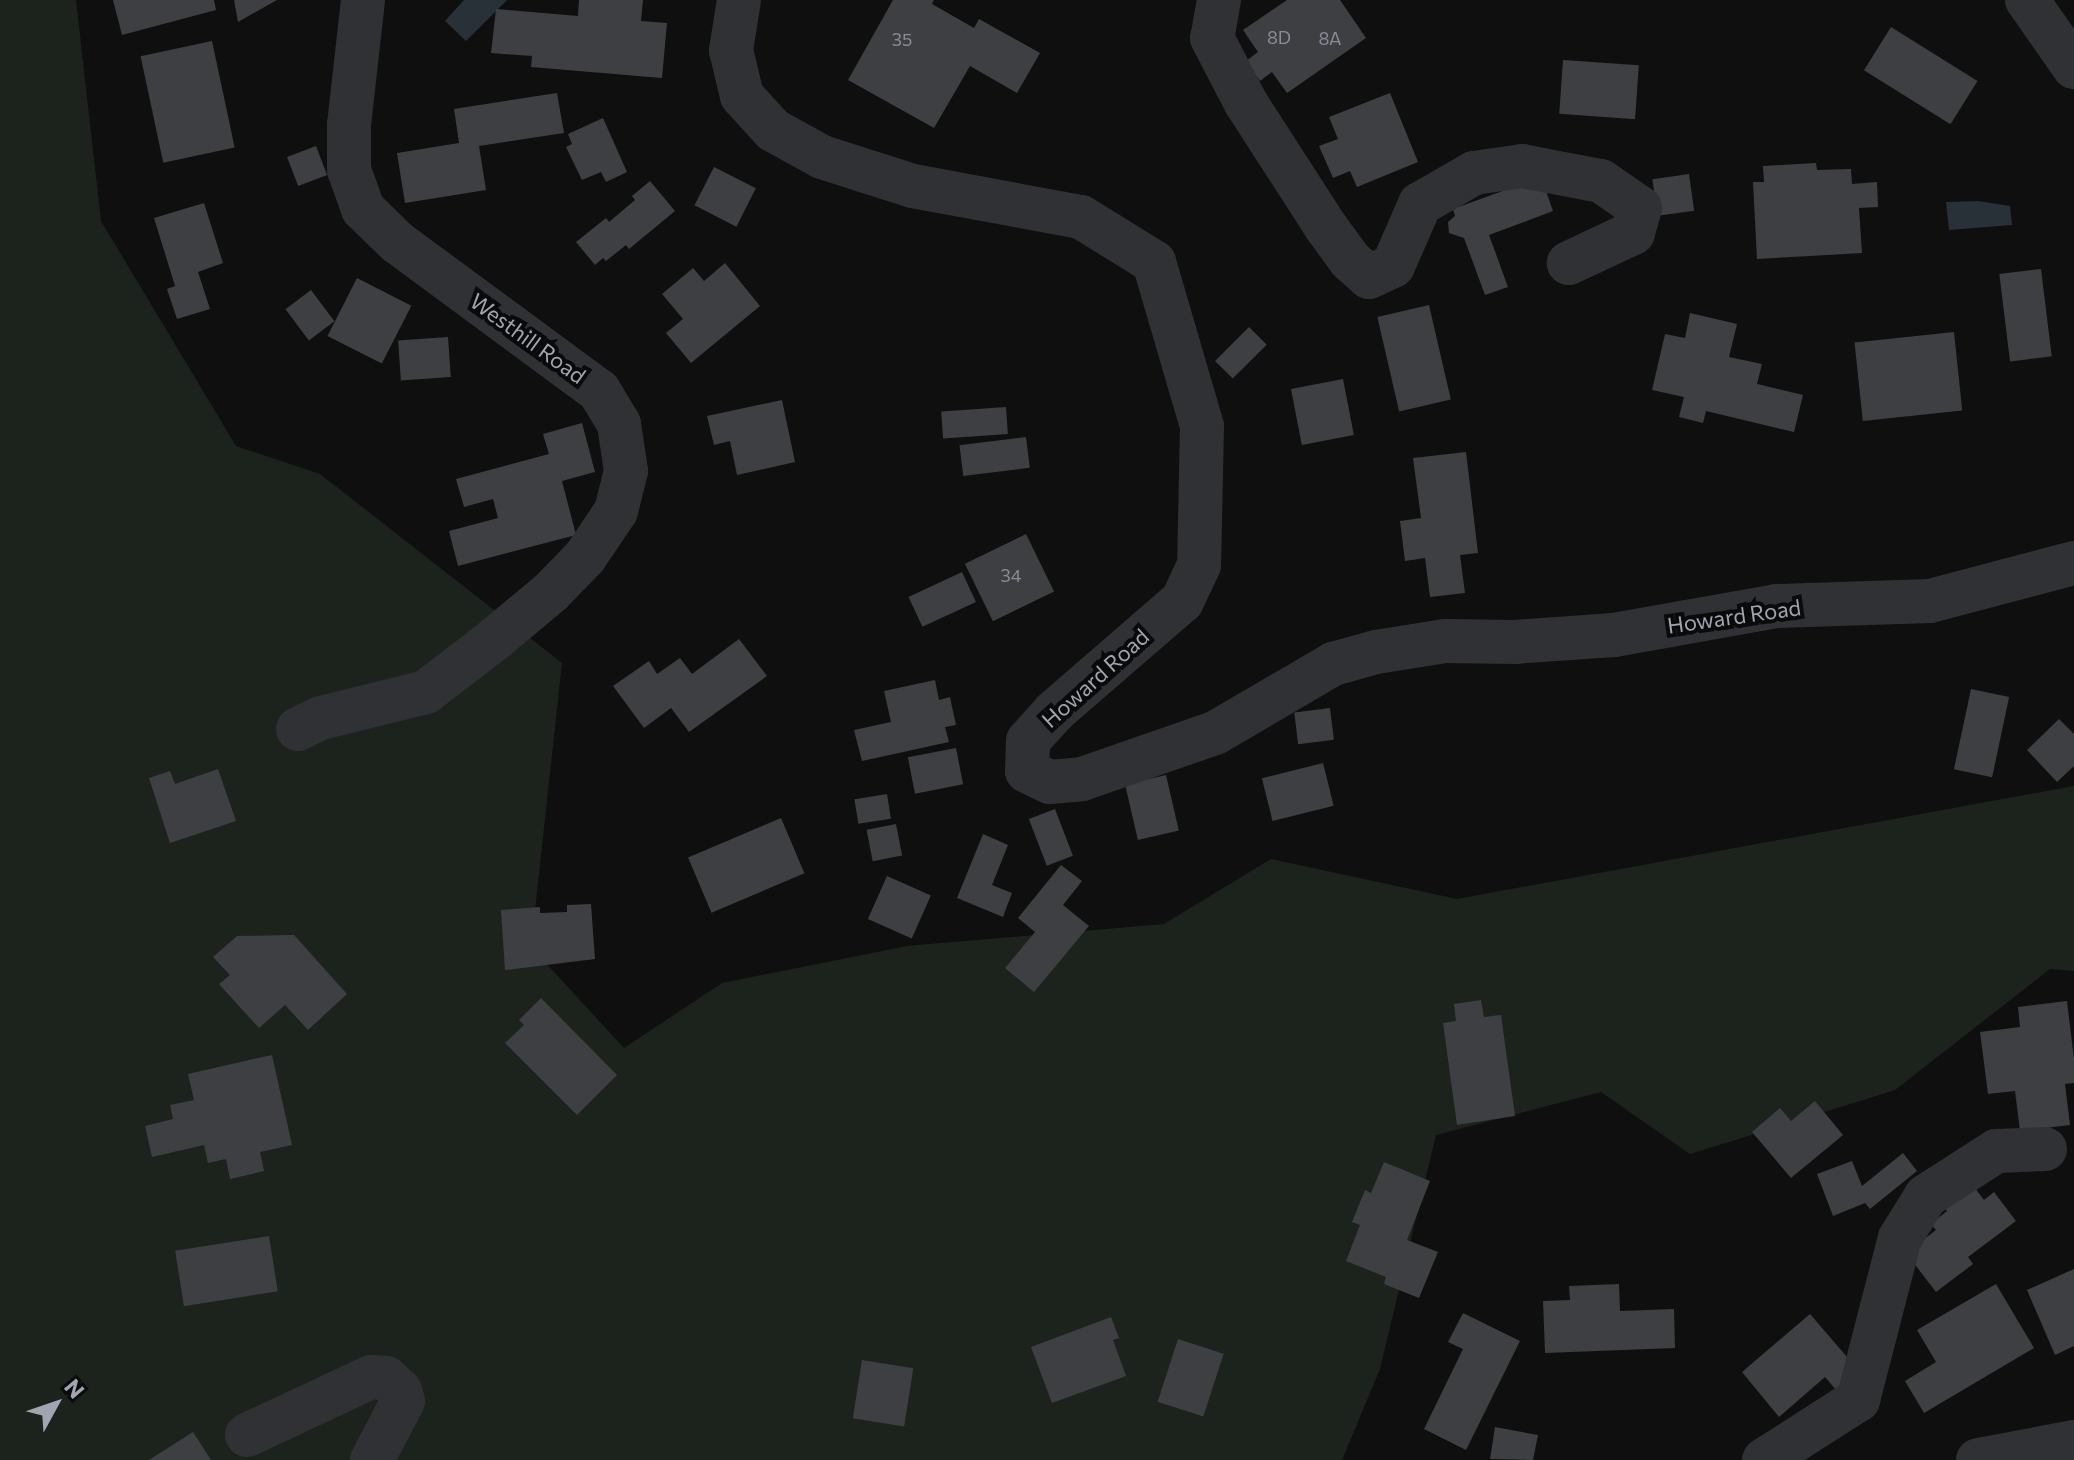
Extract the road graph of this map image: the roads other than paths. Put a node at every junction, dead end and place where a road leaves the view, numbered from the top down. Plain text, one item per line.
1 (363, 0) edge
2 (739, 0) edge
3 (1219, 0) edge
4 (2027, 0) edge
5 (2074, 67) edge
6 (1569, 263) dead end
7 (2074, 563) edge
8 (298, 729) dead end
9 (2045, 1149) dead end
10 (247, 1435) dead end
11 (2074, 1442) edge
12 (372, 1460) edge
13 (1764, 1460) edge
14 (1978, 1460) edge

1 - 8 street, Westhill Road
2 - 7 street, Howard Road
3 - 6 street
4 - 5 street
9 - 13 street
10 - 12 street
11 - 14 street

